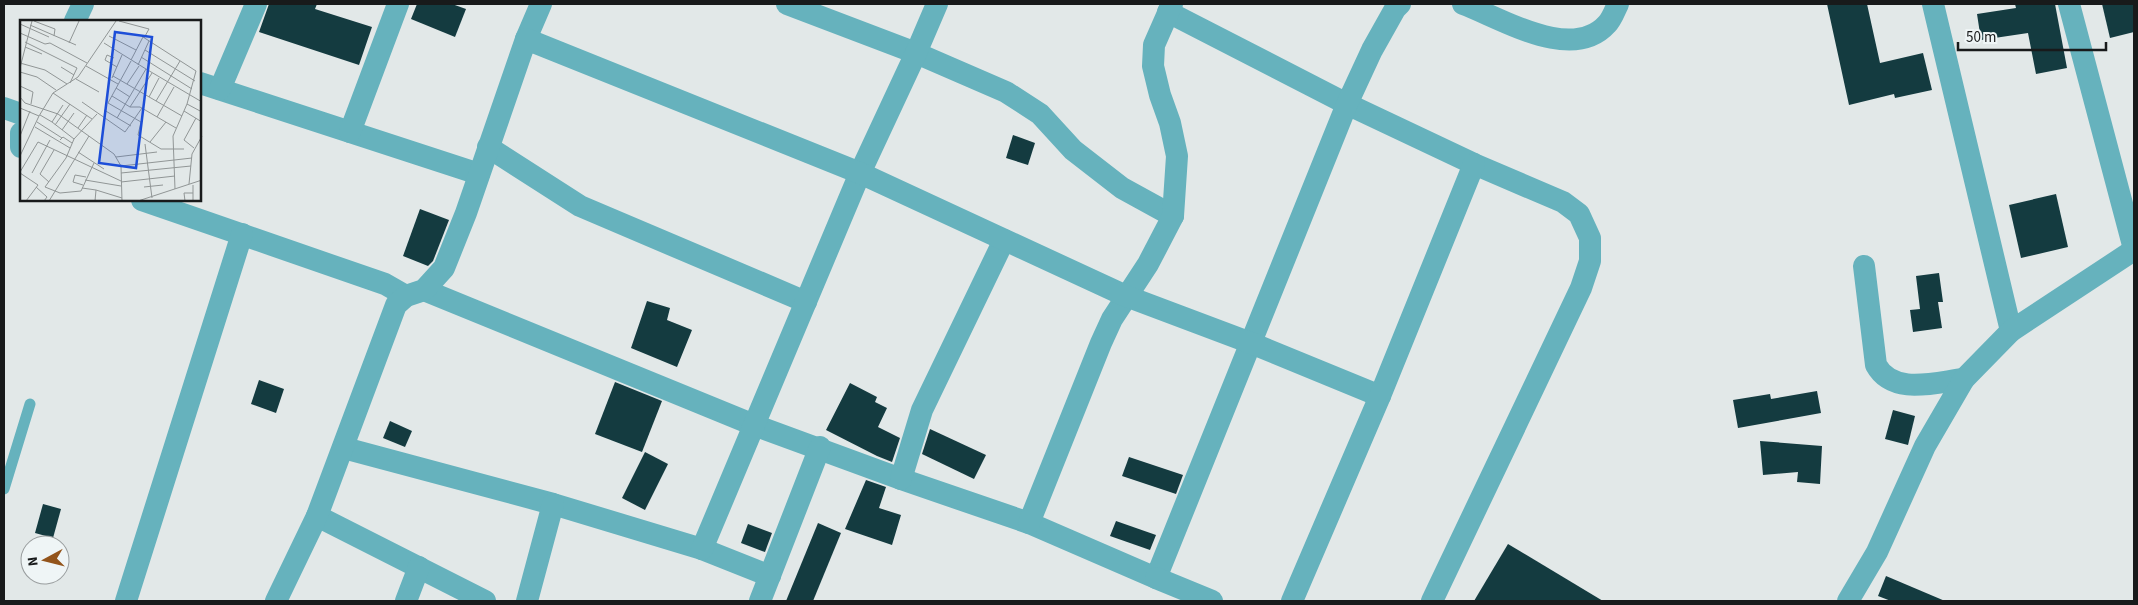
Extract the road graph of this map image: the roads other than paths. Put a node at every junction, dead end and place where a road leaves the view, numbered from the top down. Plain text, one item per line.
1 (83, 4) edge
2 (256, 4) edge
3 (398, 4) edge
4 (541, 4) edge
5 (787, 4) edge
6 (937, 4) edge
7 (1400, 4) edge
8 (1463, 4) edge
9 (1618, 4) edge
10 (1933, 4) edge
11 (2069, 4) edge
12 (1170, 8) edge
13 (75, 20) edge
14 (526, 39) junction
15 (916, 53) junction
16 (210, 86) edge
17 (1347, 104) junction
18 (4, 108) edge
19 (20, 114) edge
20 (350, 132) junction
21 (488, 147) junction
22 (1474, 164) junction
23 (860, 173) junction
24 (479, 174) junction
25 (145, 201) edge
26 (1173, 216) junction
27 (242, 234) junction
28 (1004, 240) junction
29 (2134, 250) edge
30 (1864, 266) dead end
31 (415, 293) junction
32 (1126, 296) junction
33 (806, 302) junction
34 (2011, 331) junction
35 (1251, 343) junction
36 (1964, 379) junction
37 (1380, 396) junction
38 (30, 404) dead end
39 (754, 425) junction
40 (344, 448) junction
41 (820, 448) junction
42 (901, 479) junction
43 (4, 489) edge
44 (553, 504) junction
45 (317, 516) junction
46 (1029, 523) junction
47 (702, 549) junction
48 (419, 568) junction
49 (770, 576) junction
50 (1156, 578) junction
51 (126, 601) edge
52 (276, 601) edge
53 (406, 601) edge
54 (485, 601) edge
55 (527, 601) edge
56 (760, 601) edge
57 (1212, 601) edge
58 (1292, 601) edge
59 (1432, 601) edge
60 (1848, 601) edge

1 - 13 street
2 - 16 street
3 - 20 street
4 - 14 street
5 - 15 street
6 - 15 street
7 - 17 street
8 - 9 street
10 - 34 street
11 - 29 street
12 - 17 street
12 - 26 street
14 - 21 street
14 - 23 street
15 - 23 street
15 - 26 street
16 - 20 street
17 - 22 street
17 - 35 street
18 - 19 street
20 - 24 street
21 - 24 street
21 - 33 street
22 - 37 street
22 - 59 street
23 - 28 street
23 - 33 street
24 - 31 street
25 - 27 street
26 - 32 street
27 - 31 street
27 - 51 street
28 - 32 street
28 - 42 street
29 - 34 street
30 - 36 street
31 - 39 street
31 - 40 street
32 - 35 street
32 - 46 street
33 - 39 street
34 - 36 street
35 - 37 street
35 - 50 street
36 - 60 street
37 - 58 street
38 - 43 lane
39 - 41 street
39 - 47 street
40 - 44 street
40 - 45 street
41 - 42 street
41 - 49 street
42 - 46 street
44 - 47 street
44 - 55 street
45 - 48 street
45 - 52 street
46 - 50 street
47 - 49 street
48 - 53 street
48 - 54 street
49 - 56 street
50 - 57 street

